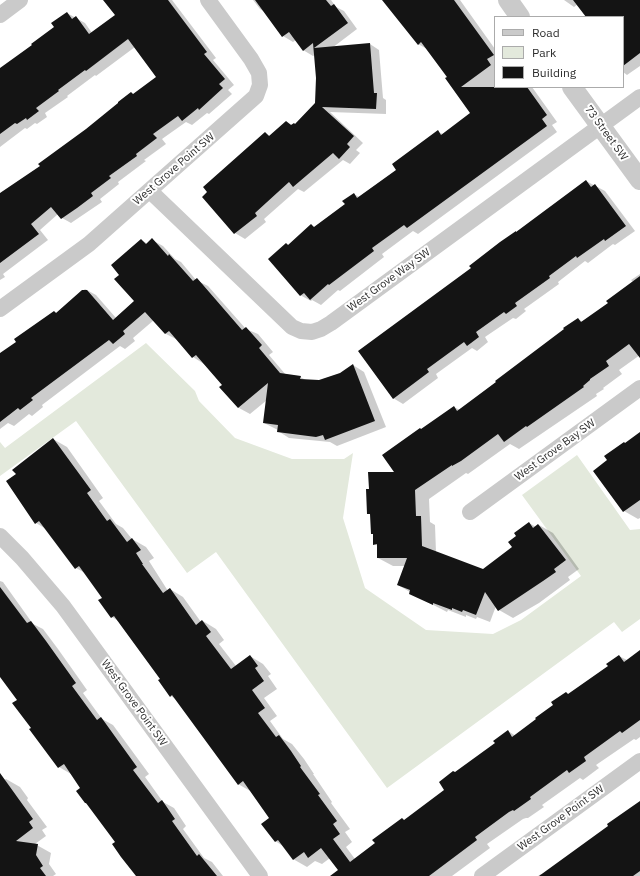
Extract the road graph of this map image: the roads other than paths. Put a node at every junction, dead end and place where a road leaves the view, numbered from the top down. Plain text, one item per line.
1 (20, 0) edge
2 (208, 0) edge
3 (508, 0) edge
4 (0, 15) edge
5 (519, 16) edge
6 (573, 88) edge
7 (640, 97) edge
8 (600, 125) junction
9 (640, 180) edge
10 (150, 191) junction
11 (0, 309) edge
12 (640, 388) edge
13 (470, 512) dead end
14 (0, 536) edge
15 (640, 761) edge
16 (260, 876) edge
17 (482, 876) edge

1 - 4 street
2 - 10 street, West Grove Point SW
3 - 5 street
6 - 8 street, 73 Street SW
7 - 8 street, West Grove Way SW
8 - 9 street, 73 Street SW
8 - 10 street, West Grove Way SW
10 - 11 street, West Grove Point SW
12 - 13 street, West Grove Bay SW
14 - 16 street, West Grove Point SW
15 - 17 street, West Grove Point SW

